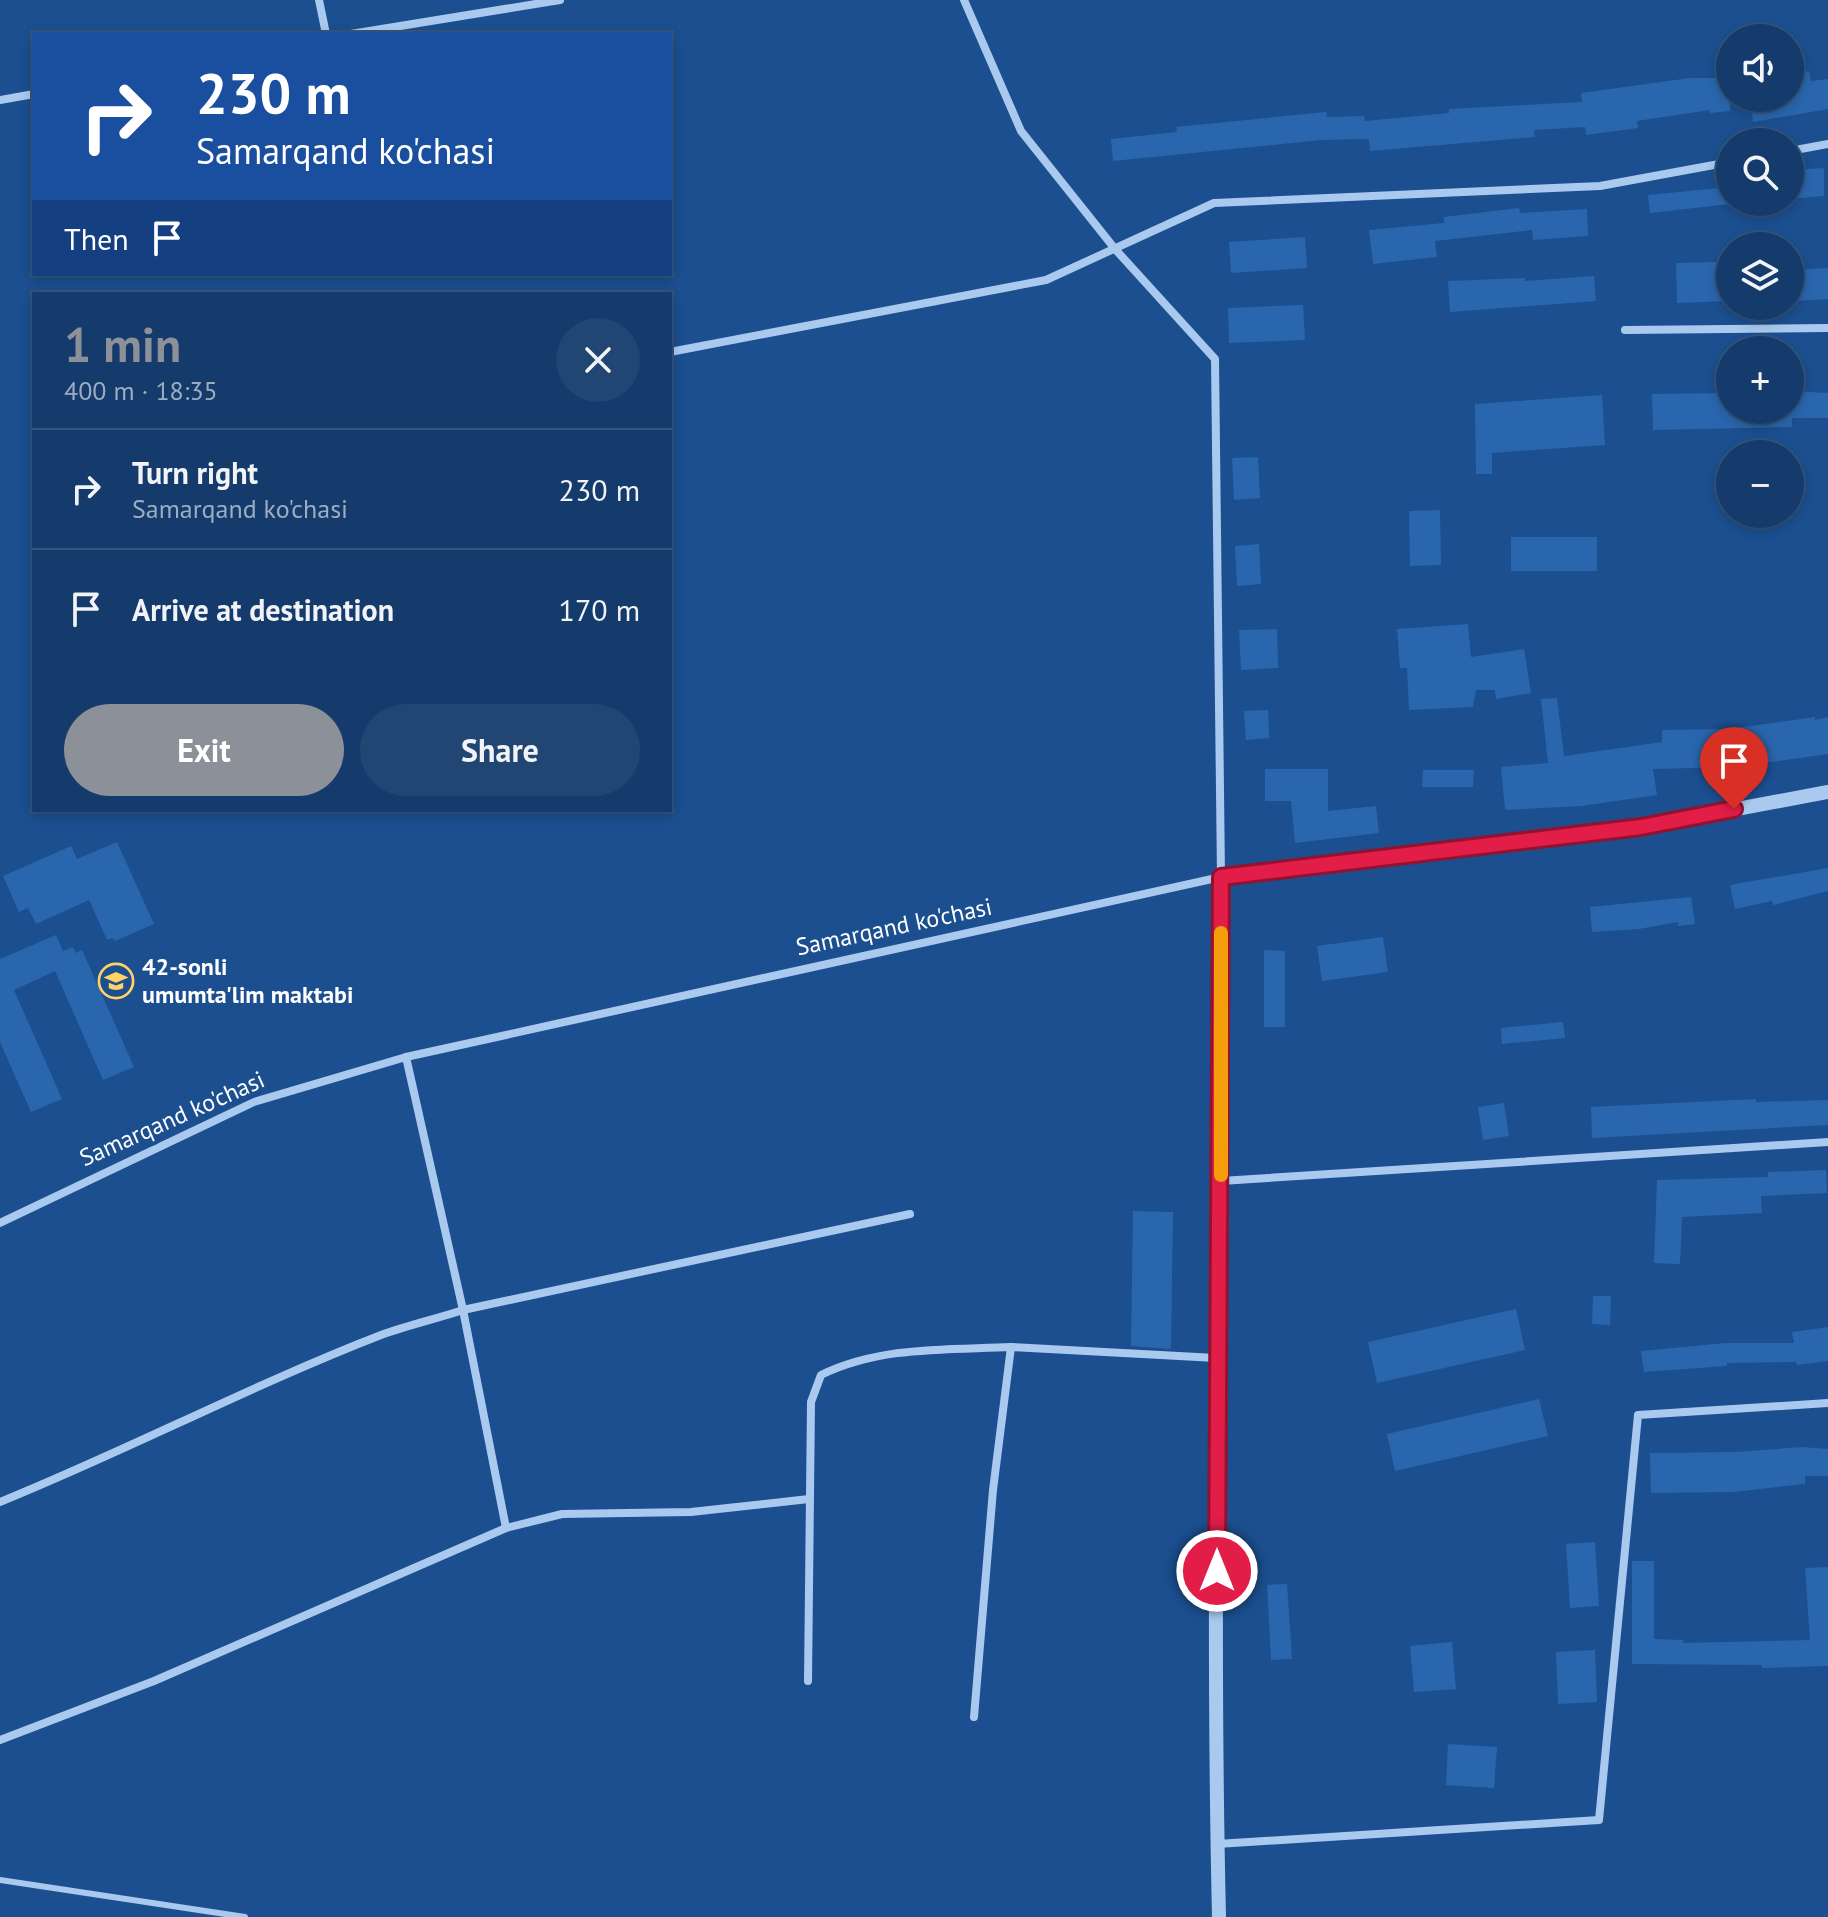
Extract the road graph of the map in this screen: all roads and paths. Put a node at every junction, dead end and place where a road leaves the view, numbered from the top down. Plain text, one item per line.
1 (319, 0) edge
2 (560, 0) edge
3 (964, 0) edge
4 (326, 32) edge
5 (363, 32) edge
6 (32, 94) edge
7 (0, 100) edge
8 (1828, 144) edge
9 (1804, 148) edge
10 (1716, 165) edge
11 (1115, 249) junction
12 (1828, 328) edge
13 (1625, 330) dead end
14 (672, 352) edge
15 (1828, 792) edge
16 (1221, 877) junction
17 (406, 1057) junction
18 (1828, 1142) edge
19 (1221, 1181) junction
20 (910, 1214) dead end
21 (0, 1223) edge
22 (463, 1310) junction
23 (1011, 1347) junction
24 (1216, 1358) junction
25 (1828, 1403) edge
26 (809, 1499) junction
27 (0, 1502) edge
28 (506, 1528) junction
29 (808, 1681) dead end
30 (974, 1717) dead end
31 (0, 1740) edge
32 (1217, 1844) junction
33 (0, 1880) edge
34 (245, 1917) edge
35 (1219, 1917) edge

1 - 4 street
2 - 5 street
3 - 11 street
6 - 7 street
8 - 9 street
10 - 11 street
11 - 14 street
11 - 16 street
12 - 13 street
15 - 16 street, Samarqand ko'chasi
16 - 17 street, Samarqand ko'chasi
16 - 19 street
17 - 21 street, Samarqand ko'chasi
17 - 22 street
18 - 19 street
19 - 24 street
20 - 22 street
22 - 27 street
22 - 28 street
23 - 24 street
23 - 26 street
23 - 30 street
24 - 32 street
25 - 32 street
26 - 28 street
26 - 29 street
28 - 31 street
32 - 35 street
33 - 34 lane

